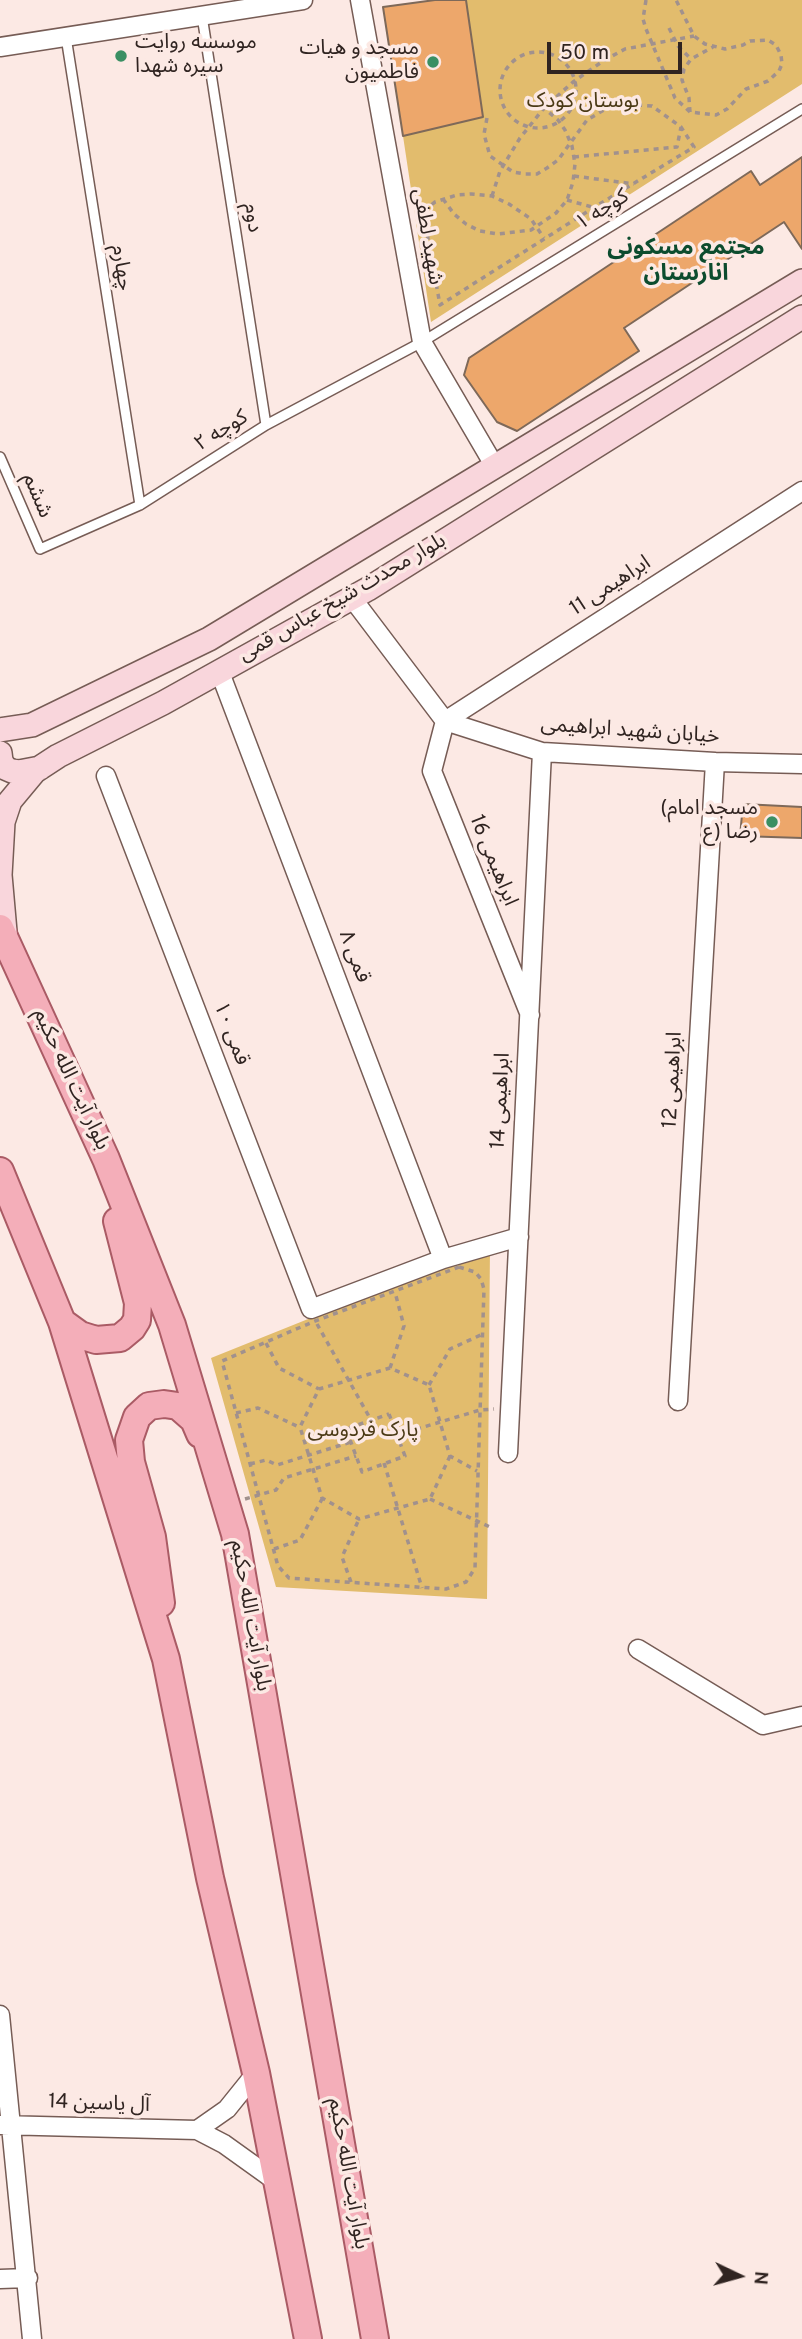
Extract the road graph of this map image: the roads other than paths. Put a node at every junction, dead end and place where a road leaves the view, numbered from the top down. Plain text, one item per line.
1 (303, 0) edge
2 (360, 0) edge
3 (202, 16) junction
4 (66, 37) junction
5 (0, 47) edge
6 (802, 108) edge
7 (802, 281) edge
8 (801, 320) edge
9 (422, 342) junction
10 (266, 425) junction
11 (0, 457) edge
12 (494, 465) junction
13 (802, 491) edge
14 (140, 505) junction
15 (40, 549) joint
16 (352, 598) junction
17 (219, 670) junction
18 (445, 721) junction
19 (3, 740) edge
20 (542, 752) junction
21 (715, 762) junction
22 (802, 764) edge
23 (40, 768) junction
24 (106, 776) dead end
25 (3, 935) edge
26 (530, 1016) junction
27 (106, 1159) junction
28 (0, 1171) edge
29 (519, 1237) junction
30 (443, 1259) junction
31 (62, 1322) junction
32 (678, 1401) dead end
33 (508, 1453) dead end
34 (216, 1467) junction
35 (638, 1648) dead end
36 (166, 1659) junction
37 (802, 1716) edge
38 (0, 2015) edge
39 (256, 2073) junction
40 (6, 2125) edge
41 (197, 2130) junction
42 (277, 2182) junction
43 (0, 2278) edge
44 (27, 2278) junction
45 (32, 2339) edge
46 (308, 2339) edge
47 (375, 2339) edge

1 - 3 street
2 - 9 street, شهید لطفی
3 - 4 street
3 - 10 lane, دوم
4 - 5 street
4 - 14 lane, چهارم
6 - 9 lane, کوچه ۱
7 - 12 main road, بلوار محدث شیخ عباس قمی
8 - 16 main road, بلوار محدث شیخ عباس قمی
9 - 10 lane, کوچه ۲
9 - 12 street, شهید لطفی
10 - 14 lane, کوچه ۲
11 - 15 lane, ششم
12 - 19 main road, بلوار محدث شیخ عباس قمی
13 - 18 street, ابراهیمی 11
14 - 15 lane, کوچه ۲
16 - 17 main road, بلوار محدث شیخ عباس قمی
16 - 18 street
17 - 23 main road, بلوار محدث شیخ عباس قمی
17 - 30 street, قمی ۸
18 - 20 street, خیابان شهید ابراهیمی
18 - 26 street, ابراهیمی 16
19 - 23 main road
20 - 21 street, خیابان شهید ابراهیمی
20 - 26 street, ابراهیمی 14
21 - 22 street, خیابان شهید ابراهیمی
21 - 32 street, ابراهیمی 12
23 - 25 main road, بلوار محدث شیخ عباس قمی
24 - 30 street, قمی ۱۰
25 - 27 main road, بلوار آیت الله حکیم
26 - 29 street, ابراهیمی 14
27 - 31 main road
27 - 34 main road, بلوار آیت الله حکیم
28 - 31 main road
29 - 30 street
29 - 33 street, ابراهیمی 14
31 - 36 main road
34 - 36 main road
34 - 47 main road, بلوار آیت الله حکیم
35 - 37 street
36 - 39 main road
38 - 40 street
39 - 41 street
39 - 42 main road
40 - 41 street, آل یاسین 14
40 - 44 street
41 - 42 street
42 - 46 main road
43 - 44 street
44 - 45 street

